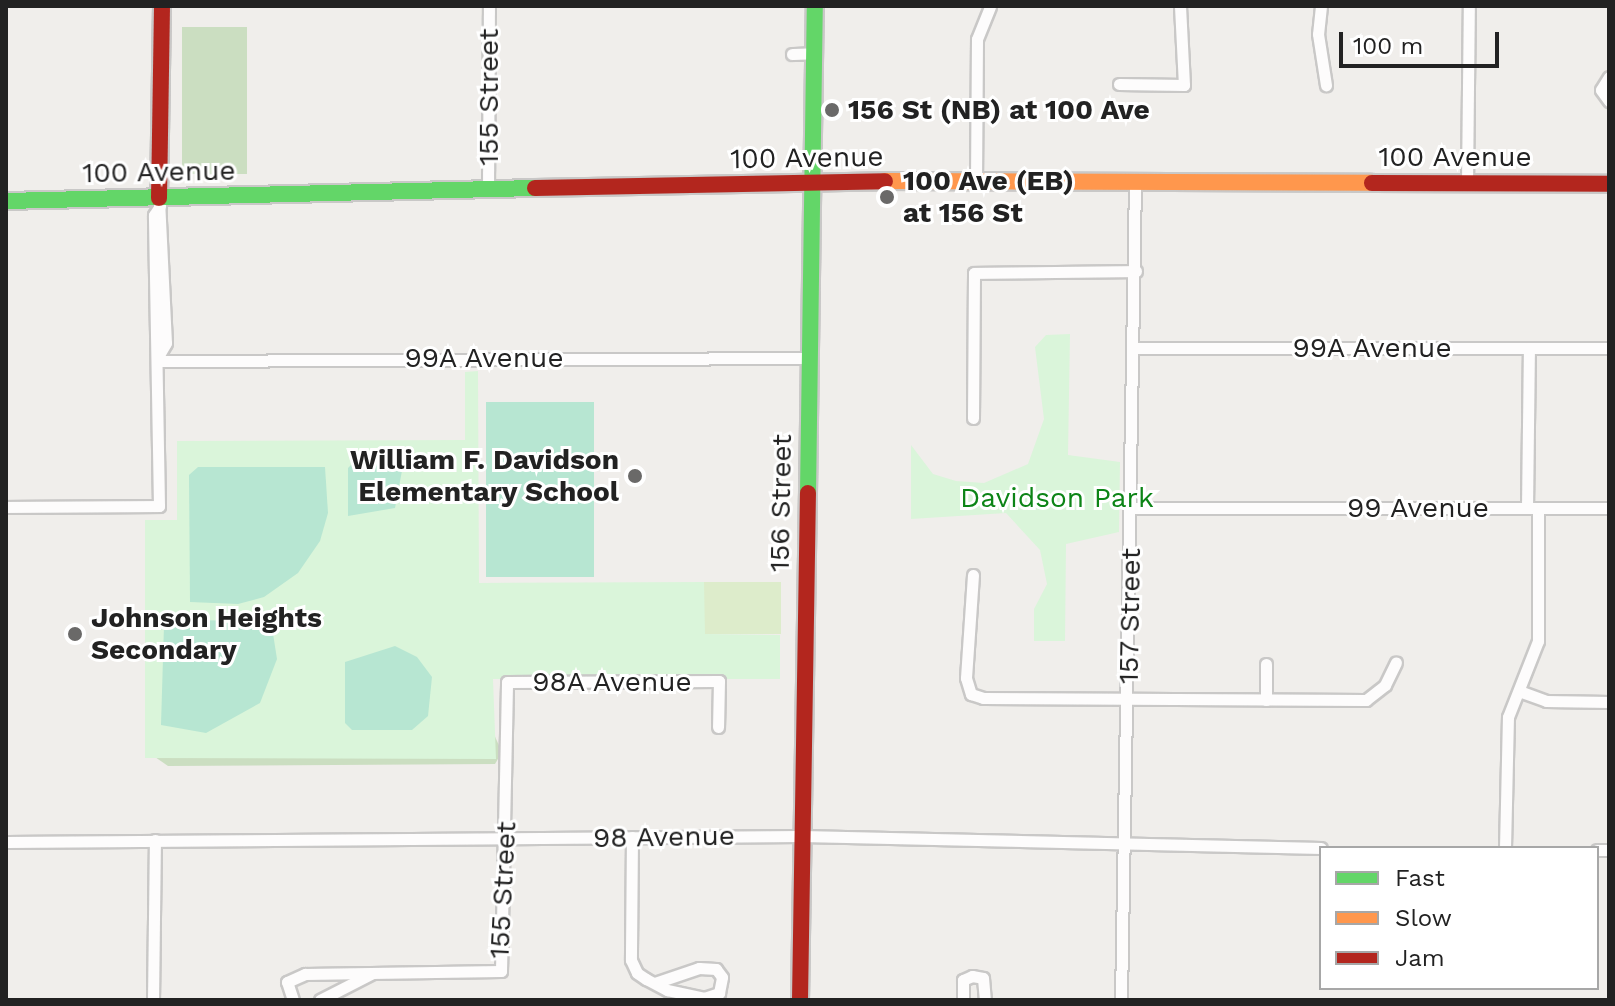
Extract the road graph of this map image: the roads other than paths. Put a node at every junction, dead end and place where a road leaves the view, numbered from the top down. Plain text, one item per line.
1 (162, 6) edge
2 (489, 6) edge
3 (815, 6) edge
4 (990, 6) edge
5 (1180, 6) edge
6 (1321, 6) edge
7 (1469, 6) edge
8 (815, 53) junction
9 (792, 54) dead end
10 (1609, 77) edge
11 (1119, 84) dead end
12 (1326, 85) dead end
13 (1609, 101) edge
14 (814, 182) junction
15 (976, 182) junction
16 (1135, 183) junction
17 (1467, 183) junction
18 (1609, 184) edge
19 (488, 189) junction
20 (6, 201) edge
21 (159, 202) junction
22 (1136, 271) junction
23 (1135, 348) junction
24 (1529, 348) junction
25 (1609, 348) edge
26 (159, 358) junction
27 (809, 358) junction
28 (973, 418) dead end
29 (6, 507) edge
30 (1132, 508) junction
31 (1532, 508) junction
32 (1609, 508) edge
33 (973, 575) dead end
34 (1396, 662) dead end
35 (1266, 664) dead end
36 (507, 682) joint
37 (1519, 691) junction
38 (1128, 698) junction
39 (1266, 700) junction
40 (1609, 702) edge
41 (718, 727) dead end
42 (802, 836) junction
43 (632, 837) junction
44 (507, 838) junction
45 (155, 840) junction
46 (6, 842) edge
47 (1505, 846) edge
48 (1124, 848) junction
49 (1319, 848) edge
50 (374, 973) junction
51 (655, 983) junction
52 (153, 1000) edge
53 (293, 1000) edge
54 (320, 1000) edge
55 (800, 1000) edge
56 (963, 1000) edge
57 (985, 1000) edge
58 (1121, 1000) edge

1 - 21 main road
2 - 19 street, 155 Street
3 - 8 main road, 156 Street
4 - 15 street
5 - 11 street
6 - 12 street
7 - 17 street
8 - 9 street
8 - 14 main road, 156 Street
10 - 13 street
14 - 15 main road, 100 Avenue
14 - 19 main road, 100 Avenue
14 - 27 main road, 156 Street
15 - 16 main road, 100 Avenue
16 - 17 main road, 100 Avenue
16 - 22 street, 157 Street
17 - 18 main road, 100 Avenue
19 - 21 main road, 100 Avenue
20 - 21 main road, 100 Avenue
21 - 26 street
22 - 23 street, 157 Street
22 - 28 street
23 - 24 street, 99A Avenue
23 - 30 street, 157 Street
24 - 25 street, 99A Avenue
24 - 31 street
26 - 27 street, 99A Avenue
26 - 29 street
27 - 42 main road, 156 Street
30 - 31 street, 99 Avenue
30 - 38 street, 157 Street
31 - 32 street, 99 Avenue
31 - 37 street
33 - 38 street
34 - 39 street
35 - 39 street
36 - 41 street, 98A Avenue
36 - 44 street, 155 Street
37 - 40 street
37 - 47 street
38 - 39 street
38 - 48 street, 157 Street
42 - 43 street, 98 Avenue
42 - 48 street, 98 Avenue
42 - 55 main road, 156 Street
43 - 44 street, 98 Avenue
43 - 51 street
44 - 45 street, 98 Avenue
44 - 50 street, 155 Street
45 - 46 street, 98 Avenue
45 - 52 street
48 - 49 street, 98 Avenue
48 - 58 street, 157 Street
50 - 53 street, 155 Street
50 - 54 street, 155 Street
51 - 51 street
56 - 57 street

